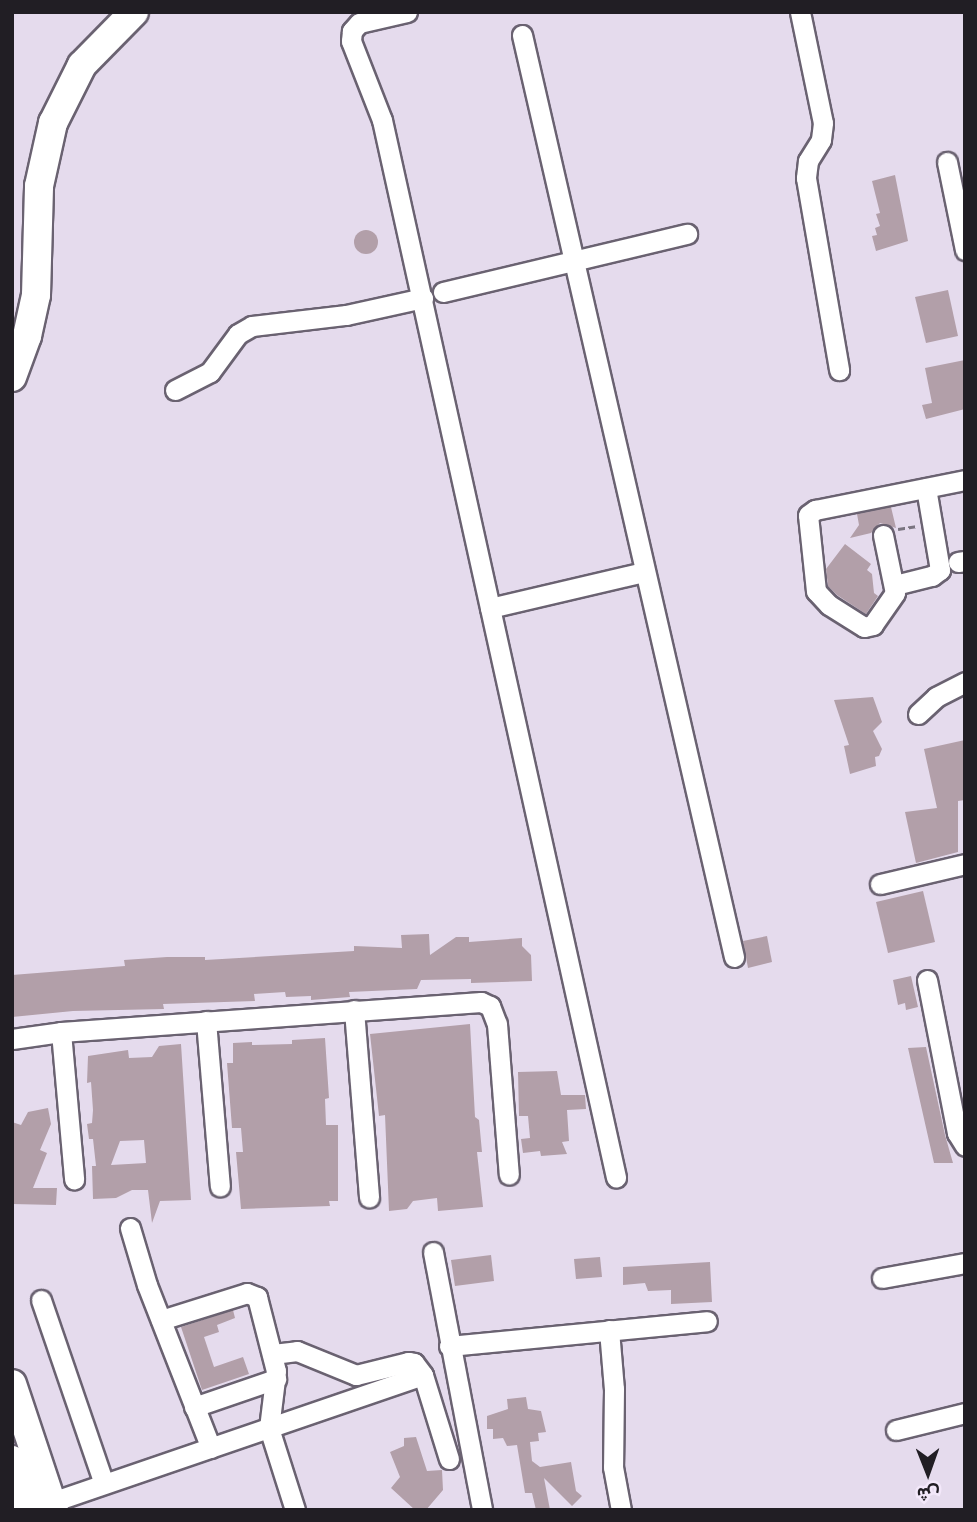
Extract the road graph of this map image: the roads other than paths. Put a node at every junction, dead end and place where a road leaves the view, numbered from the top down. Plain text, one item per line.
1 (134, 12) edge
2 (407, 12) edge
3 (800, 12) edge
4 (522, 35) dead end
5 (947, 162) dead end
6 (687, 234) dead end
7 (965, 250) edge
8 (573, 261) junction
9 (443, 292) dead end
10 (423, 298) junction
11 (839, 370) dead end
12 (12, 377) edge
13 (175, 390) dead end
14 (965, 480) edge
15 (926, 488) junction
16 (883, 535) road end
17 (644, 572) junction
18 (895, 585) junction
19 (490, 608) junction
20 (965, 682) edge
21 (918, 714) dead end
22 (965, 864) edge
23 (880, 884) dead end
24 (734, 957) dead end
25 (928, 980) dead end
26 (354, 1010) junction
27 (206, 1021) junction
28 (61, 1032) junction
29 (12, 1039) edge
30 (965, 1146) edge
31 (509, 1175) dead end
32 (616, 1177) dead end
33 (74, 1179) dead end
34 (220, 1186) dead end
35 (369, 1197) dead end
36 (130, 1228) dead end
37 (433, 1252) dead end
38 (965, 1263) edge
39 (882, 1278) dead end
40 (41, 1300) dead end
41 (161, 1320) junction
42 (707, 1321) dead end
43 (609, 1330) junction
44 (449, 1346) junction
45 (273, 1354) junction
46 (423, 1376) junction
47 (276, 1379) junction
48 (12, 1384) edge
49 (194, 1407) junction
50 (965, 1413) edge
51 (269, 1428) junction
52 (896, 1430) dead end
53 (211, 1448) junction
54 (449, 1459) dead end
55 (12, 1460) edge
56 (104, 1484) junction
57 (45, 1507) edge
58 (295, 1510) edge
59 (482, 1510) edge
60 (621, 1510) edge

1 - 12 highway
2 - 10 street
3 - 11 street
4 - 8 street
5 - 7 street
6 - 8 street
8 - 9 street
8 - 17 street
10 - 13 street
10 - 19 street
14 - 15 street
15 - 18 street
15 - 18 street
16 - 18 street
17 - 19 street
17 - 24 street
19 - 32 street
20 - 21 street
22 - 23 street
25 - 30 street
26 - 27 street
26 - 31 street
26 - 35 street
27 - 28 street
27 - 34 street
28 - 29 street
28 - 33 street
36 - 41 street
37 - 44 street
38 - 39 street
40 - 56 street
41 - 45 street
41 - 49 street
42 - 43 street
43 - 44 street
43 - 60 street
44 - 59 street
45 - 46 street
45 - 47 street
46 - 51 street
46 - 54 street
47 - 49 street
47 - 51 street
48 - 57 highway
49 - 53 street
50 - 52 street
51 - 53 street
51 - 58 street
53 - 56 street
55 - 57 highway
56 - 57 street

